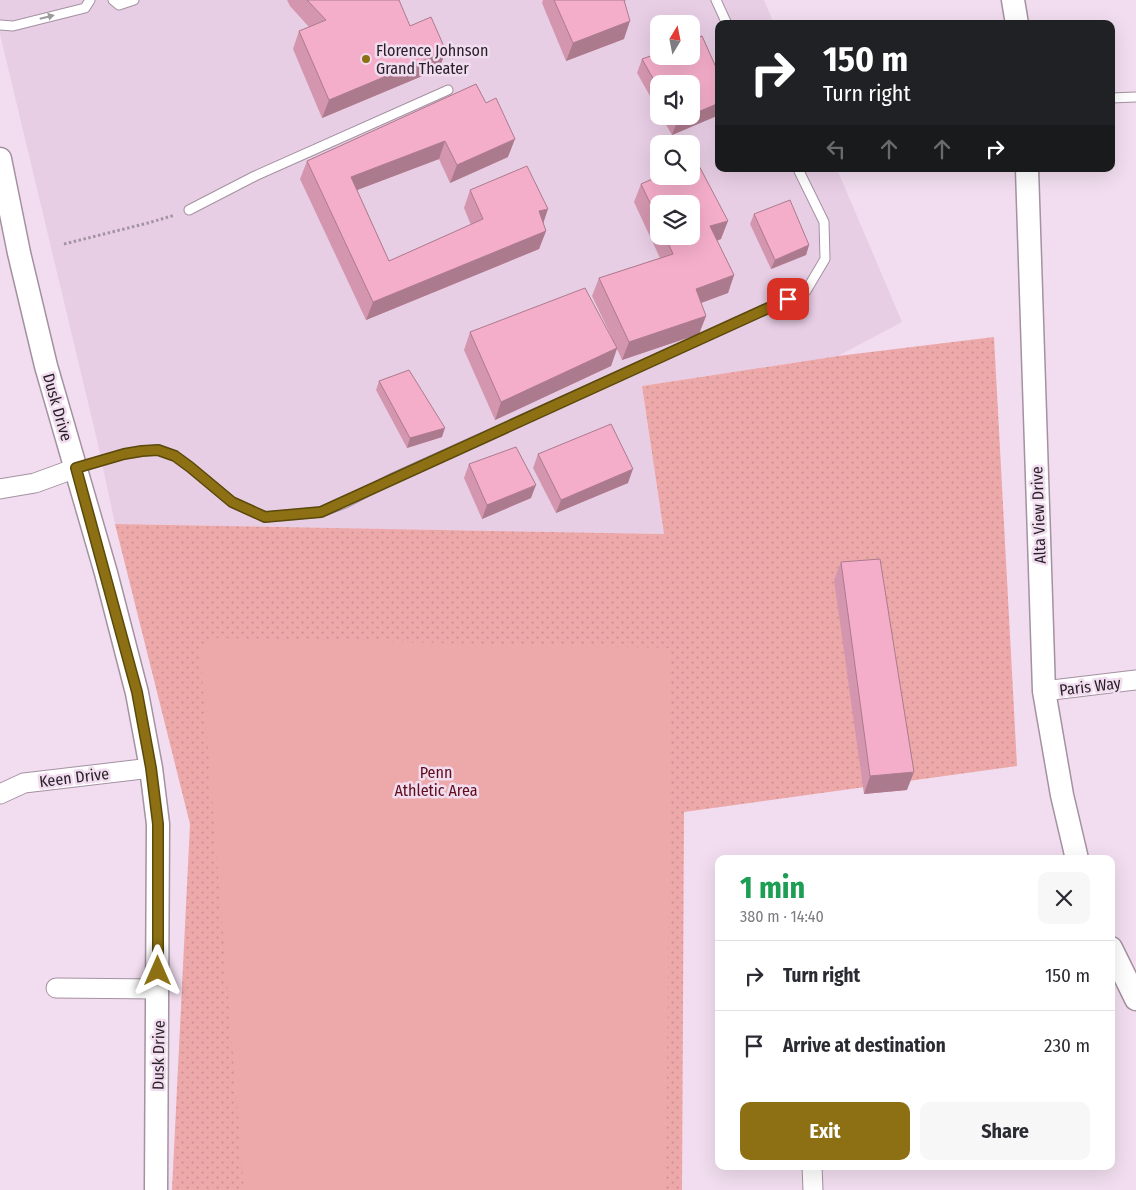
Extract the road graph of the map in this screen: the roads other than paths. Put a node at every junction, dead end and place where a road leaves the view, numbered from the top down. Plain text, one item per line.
1 (90, 0) edge
2 (113, 0) edge
3 (134, 0) edge
4 (716, 0) edge
5 (1013, 0) edge
6 (725, 20) edge
7 (1016, 20) edge
8 (0, 25) edge
9 (448, 90) dead end
10 (1136, 97) edge
11 (1115, 98) edge
12 (0, 159) edge
13 (799, 172) edge
14 (1027, 172) edge
15 (189, 210) road end
16 (76, 468) junction
17 (0, 489) edge
18 (1136, 680) edge
19 (1044, 691) junction
20 (151, 768) junction
21 (0, 794) edge
22 (1077, 855) edge
23 (1115, 956) edge
24 (56, 988) dead end
25 (158, 989) junction
26 (1136, 999) edge
27 (812, 1170) edge
28 (156, 1190) edge
29 (813, 1190) edge

8 -> 1 lane
2 - 3 lane
4 - 6 lane
5 - 7 street
9 - 15 lane
10 - 11 lane
12 - 16 street, Dusk Drive
13 - 16 lane
14 - 19 street, Alta View Drive
16 - 17 street
16 - 20 street, Dusk Drive
18 - 19 street, Paris Way
19 - 22 street, Alta View Drive
20 - 21 street, Keen Drive
20 - 25 street, Dusk Drive
23 - 26 street
24 - 25 street
25 - 28 street, Dusk Drive
27 - 29 street

